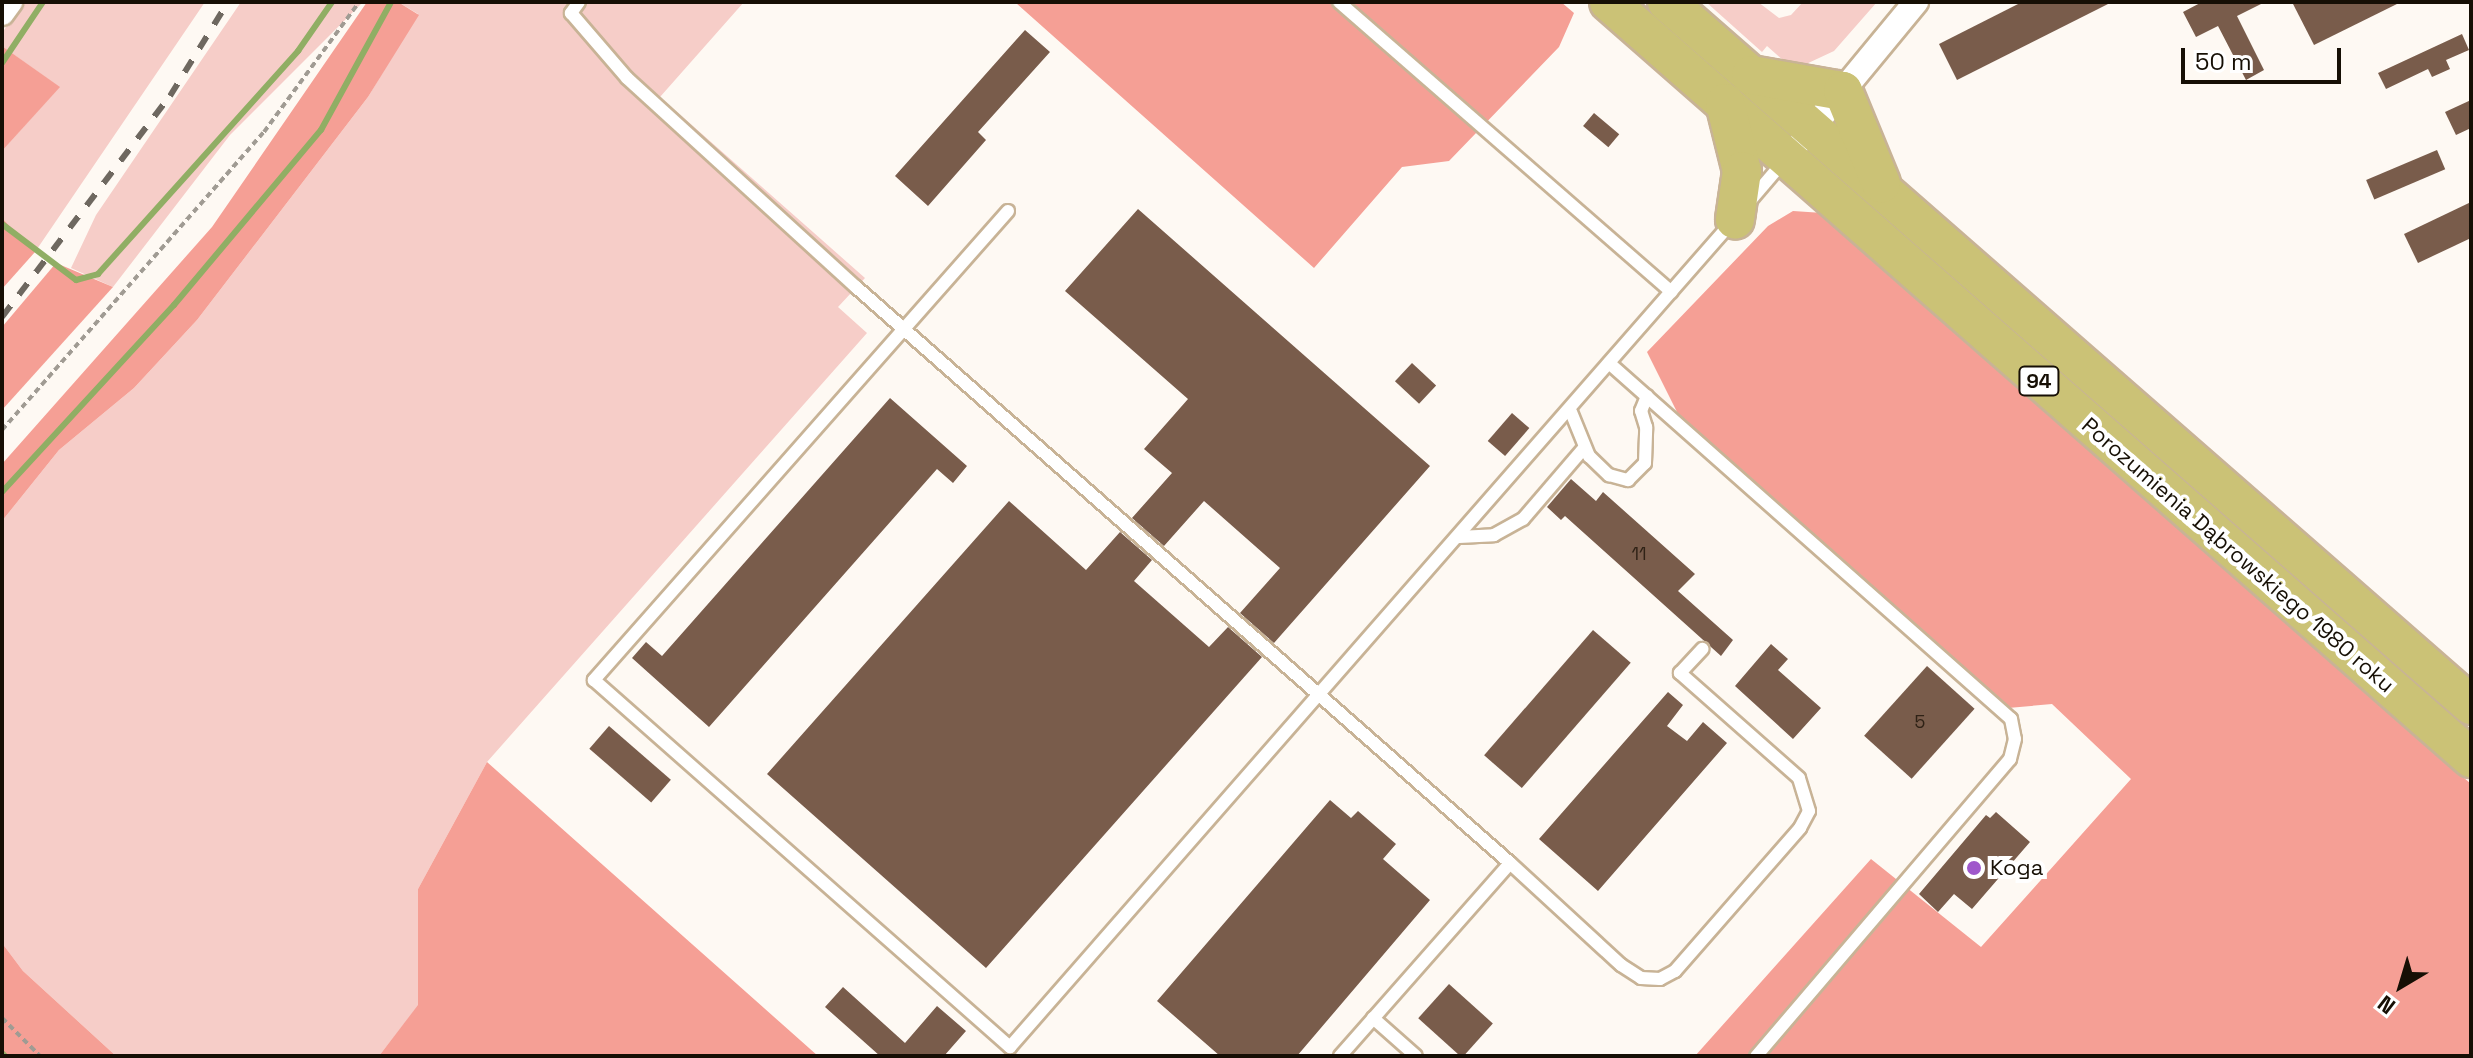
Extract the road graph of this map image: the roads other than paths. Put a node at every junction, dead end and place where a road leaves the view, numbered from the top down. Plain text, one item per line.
1 (10, 2) edge
2 (579, 2) edge
3 (1339, 2) edge
4 (1609, 2) edge
5 (1667, 2) edge
6 (1916, 2) edge
7 (2, 13) edge
8 (1751, 75) junction
9 (1843, 91) junction
10 (1725, 103) junction
11 (1812, 129) junction
12 (1786, 158) junction
13 (1885, 192) junction
14 (1008, 211) dead end
15 (1735, 219) junction
16 (1671, 292) junction
17 (903, 327) junction
18 (1609, 363) junction
19 (1647, 396) junction
20 (1571, 412) junction
21 (1584, 448) junction
22 (1459, 537) junction
23 (1702, 649) dead end
24 (1319, 697) junction
25 (2471, 705) edge
26 (2471, 758) edge
27 (1510, 863) junction
28 (1373, 1018) junction
29 (1015, 1052) edge
30 (1340, 1056) edge
31 (1416, 1056) edge
32 (1756, 1056) edge

1 - 7 street
2 - 17 lane
3 - 16 lane
4 - 10 main road, Porozumienia Dąbrowskiego 1980 roku / 94
5 - 8 main road, Porozumienia Dąbrowskiego 1980 roku / 94
6 - 9 street
8 - 9 main road
8 - 11 main road, Porozumienia Dąbrowskiego 1980 roku / 94
9 - 11 street
9 - 13 main road
10 - 12 main road, Porozumienia Dąbrowskiego 1980 roku / 94
10 - 15 main road
11 - 12 street
11 - 13 main road, Porozumienia Dąbrowskiego 1980 roku / 94
12 - 15 lane
12 - 26 main road, Porozumienia Dąbrowskiego 1980 roku / 94
13 - 25 main road, Porozumienia Dąbrowskiego 1980 roku / 94
14 - 17 lane
15 - 16 lane
16 - 18 lane
17 - 24 lane
17 - 29 lane
18 - 19 lane
18 - 20 lane
19 - 21 lane
19 - 32 lane
20 - 21 lane
20 - 22 lane
21 - 22 lane
22 - 24 lane
23 - 27 lane
24 - 27 lane
24 - 29 lane
27 - 28 lane
28 - 30 lane
28 - 31 lane

